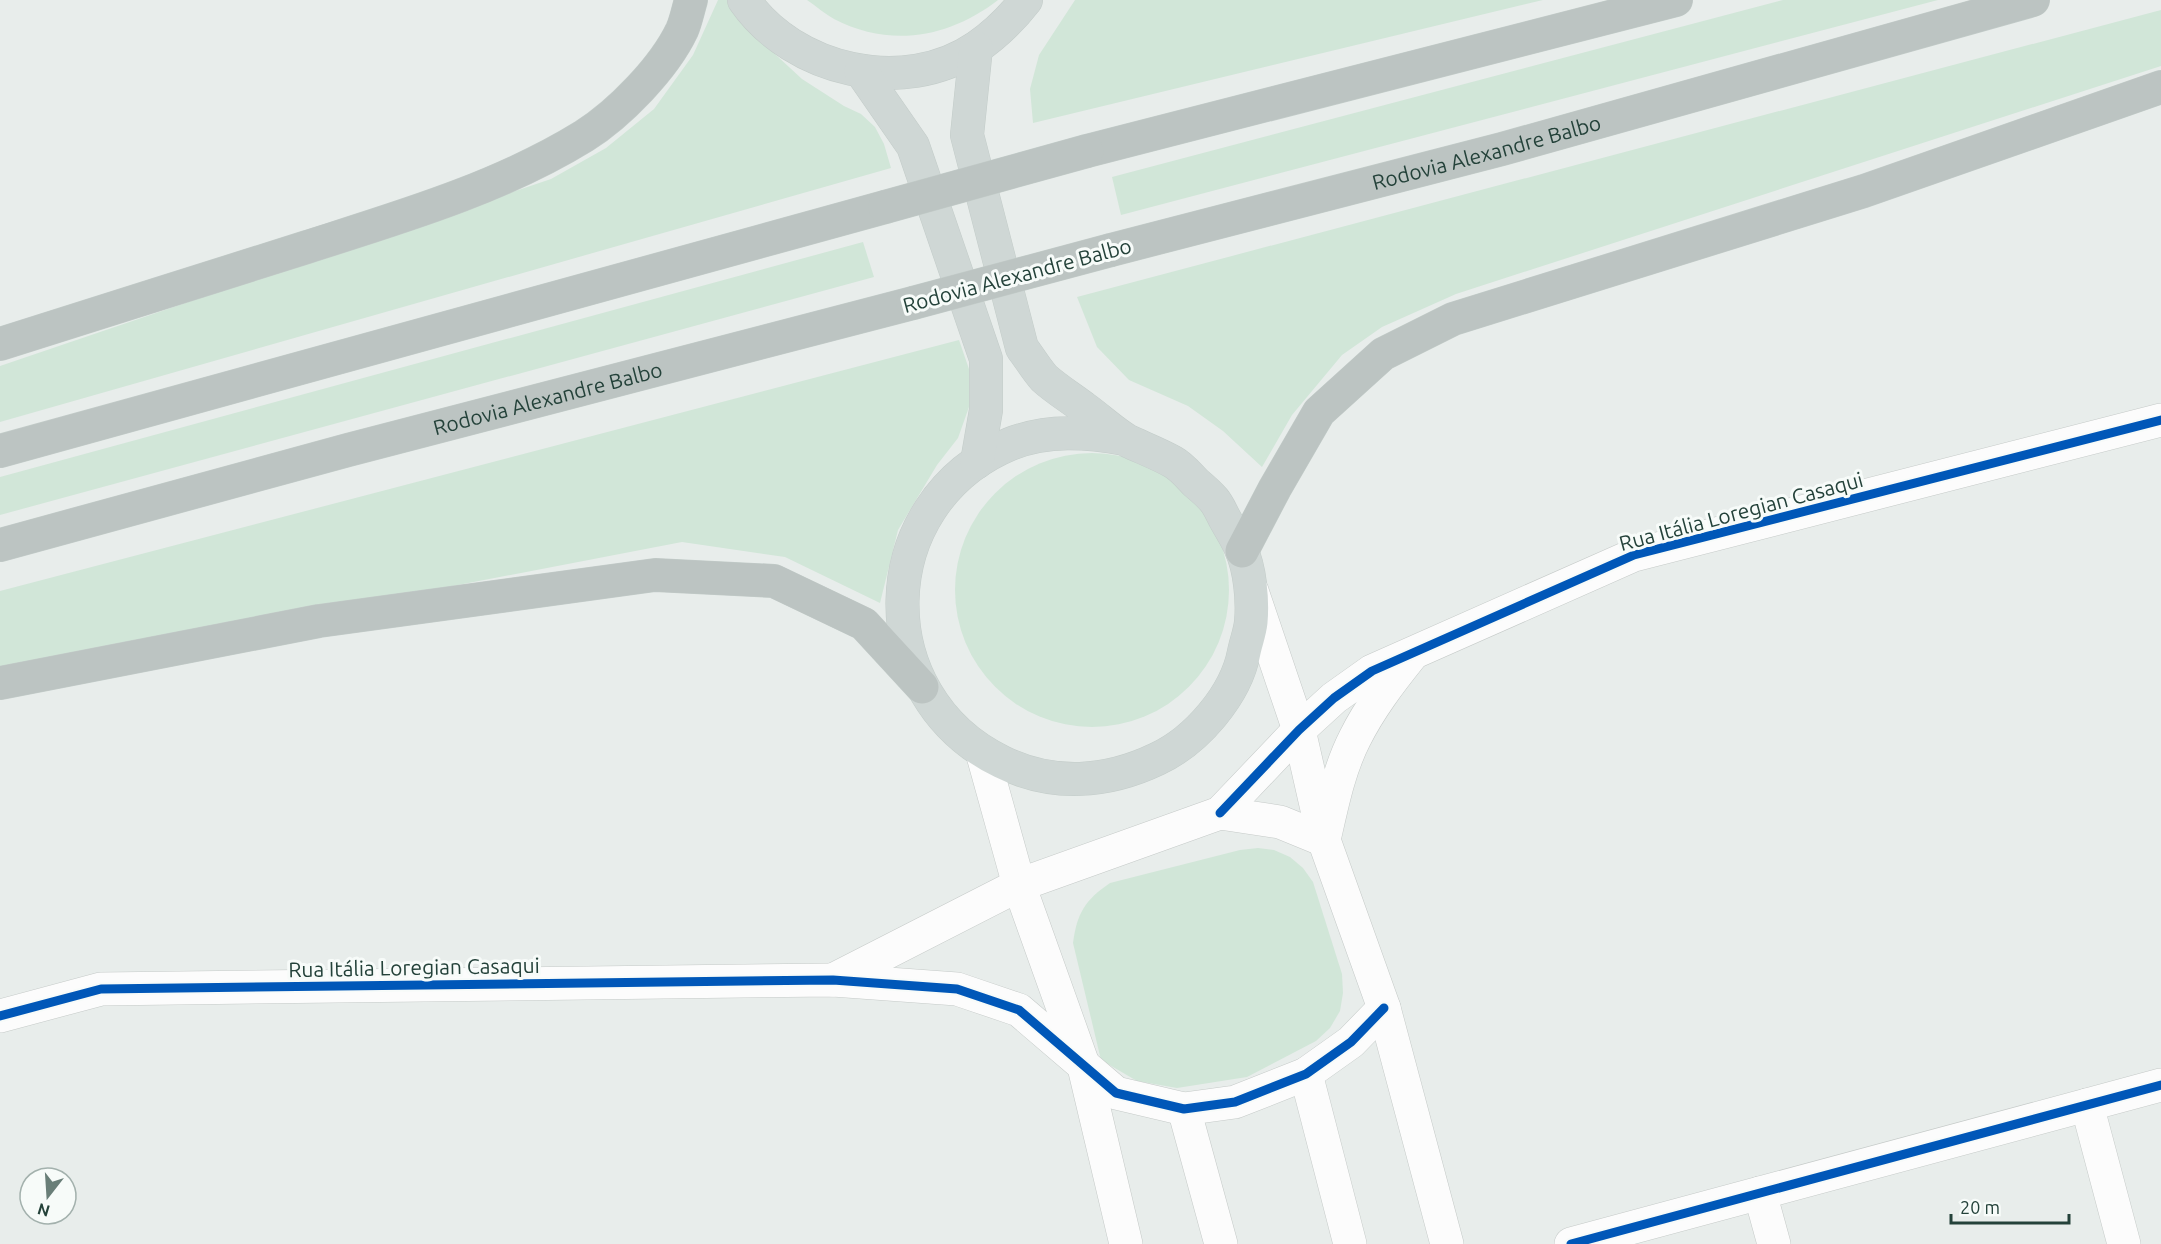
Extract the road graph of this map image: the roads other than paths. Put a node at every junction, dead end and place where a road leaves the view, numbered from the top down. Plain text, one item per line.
1 (691, 0) edge
2 (744, 0) edge
3 (1026, 0) edge
4 (1676, 0) edge
5 (2033, 0) edge
6 (976, 48) junction
7 (861, 71) junction
8 (2161, 87) edge
9 (0, 344) edge
10 (2161, 420) edge
11 (1125, 439) junction
12 (0, 450) edge
13 (977, 462) junction
14 (0, 545) edge
15 (1245, 566) junction
16 (1415, 651) junction
17 (0, 683) edge
18 (922, 687) junction
19 (1299, 730) junction
20 (982, 752) junction
21 (1220, 813) junction
22 (1324, 840) junction
23 (1019, 885) junction
24 (832, 980) junction
25 (1384, 1008) junction
26 (0, 1016) edge
27 (1084, 1067) junction
28 (1306, 1074) junction
29 (2161, 1085) edge
30 (2087, 1105) junction
31 (1184, 1109) junction
32 (1760, 1193) junction
33 (1126, 1244) edge
34 (1221, 1244) edge
35 (1350, 1244) edge
36 (1447, 1244) edge
37 (1571, 1244) edge
38 (1774, 1244) edge
39 (2124, 1244) edge

1 - 9 highway
2 - 7 main road
3 - 6 main road
4 - 12 highway, bridge
5 - 14 highway, Rodovia Alexandre Balbo, bridge
6 - 7 main road
6 - 11 main road
7 - 13 main road
8 - 15 highway
10 - 16 street, Rua Itália Loregian Casaqui
11 - 13 main road
11 - 15 main road
13 - 18 main road
15 - 19 street
15 - 20 main road
16 - 19 street, Rua Itália Loregian Casaqui
16 - 22 street, Rua Itália Loregian Casaqui
17 - 18 highway
18 - 20 main road
19 - 21 street, Rua Itália Loregian Casaqui
19 - 22 street
20 - 23 street
21 - 22 street, Rua Itália Loregian Casaqui
21 - 23 street, Rua Itália Loregian Casaqui
22 - 25 street
23 - 24 street, Rua Itália Loregian Casaqui
23 - 27 street
24 - 26 street, Rua Itália Loregian Casaqui
24 - 27 street, Rua Itália Loregian Casaqui
25 - 28 street
25 - 36 street
27 - 31 street, Rua Itália Loregian Casaqui
27 - 33 street
28 - 31 street
28 - 35 street
29 - 30 street
30 - 32 street
30 - 39 street
31 - 34 street
32 - 37 street
32 - 38 street

